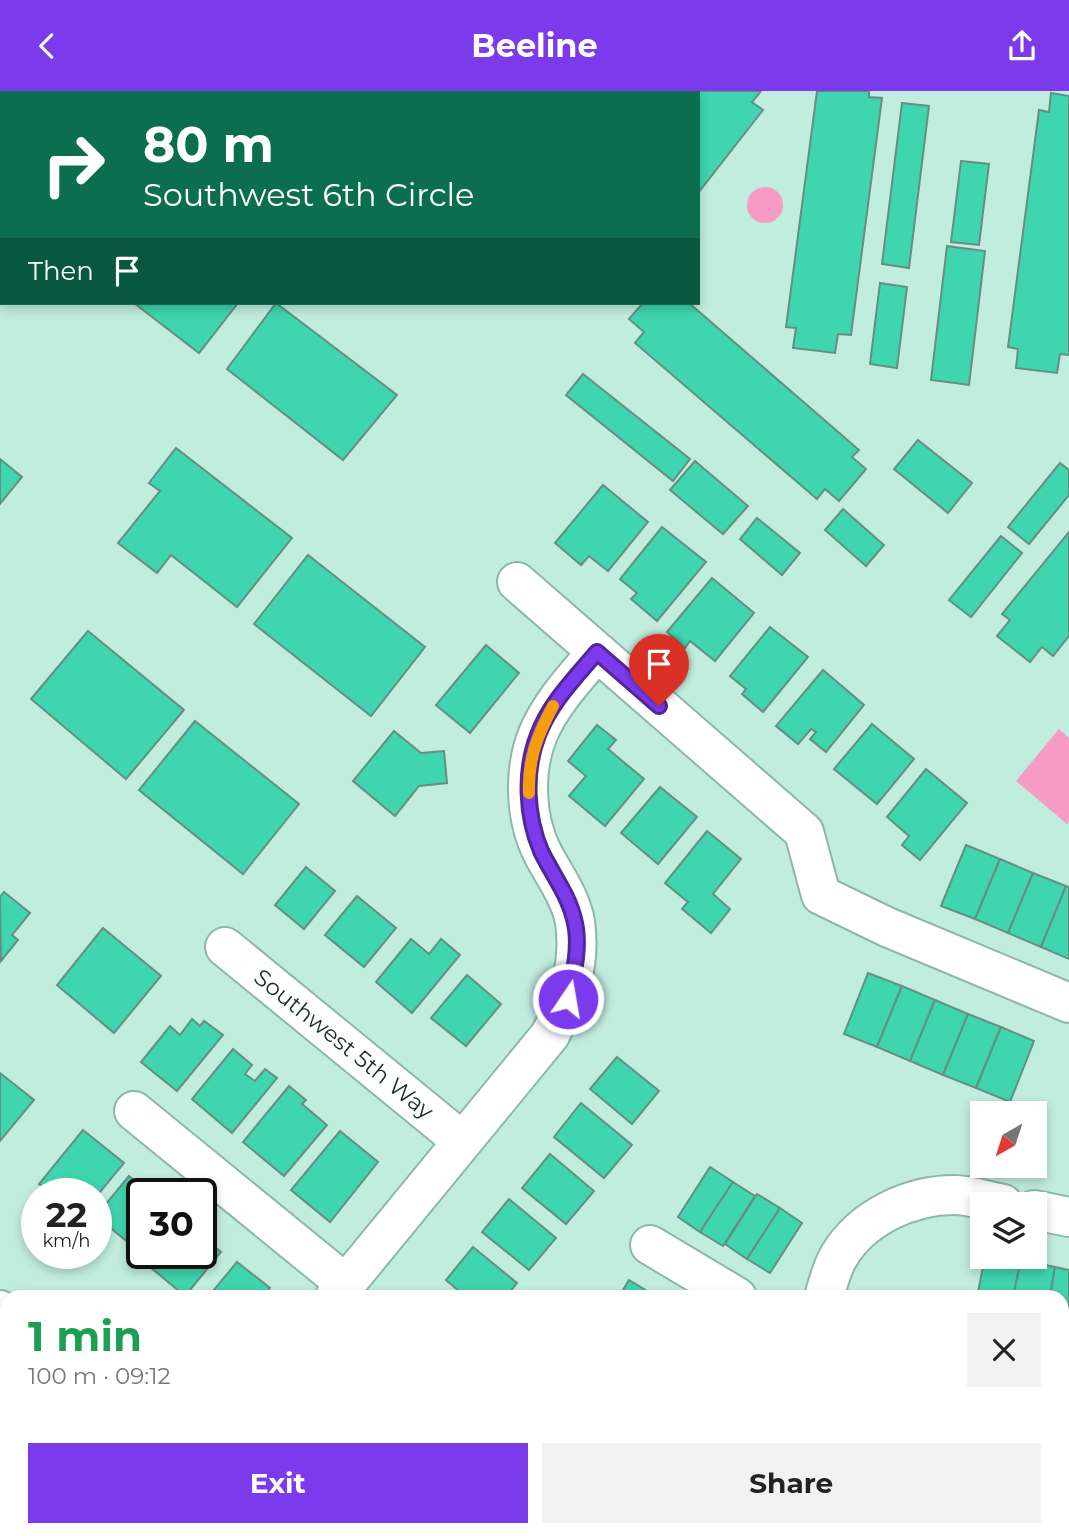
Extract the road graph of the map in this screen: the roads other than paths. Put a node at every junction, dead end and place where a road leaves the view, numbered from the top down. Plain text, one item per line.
1 (517, 582) dead end
2 (597, 652) junction
3 (225, 947) dead end
4 (1069, 1003) edge
5 (134, 1111) dead end
6 (462, 1142) junction
7 (970, 1198) edge
8 (1047, 1213) edge
9 (1069, 1217) edge
10 (650, 1245) dead end
11 (339, 1290) edge
12 (341, 1290) edge
13 (725, 1290) edge
14 (826, 1290) edge

1 - 2 street
2 - 4 street
2 - 6 street
3 - 6 street, Southwest 5th Way
5 - 11 street
6 - 12 street
7 - 14 street
8 - 9 street
10 - 13 street

